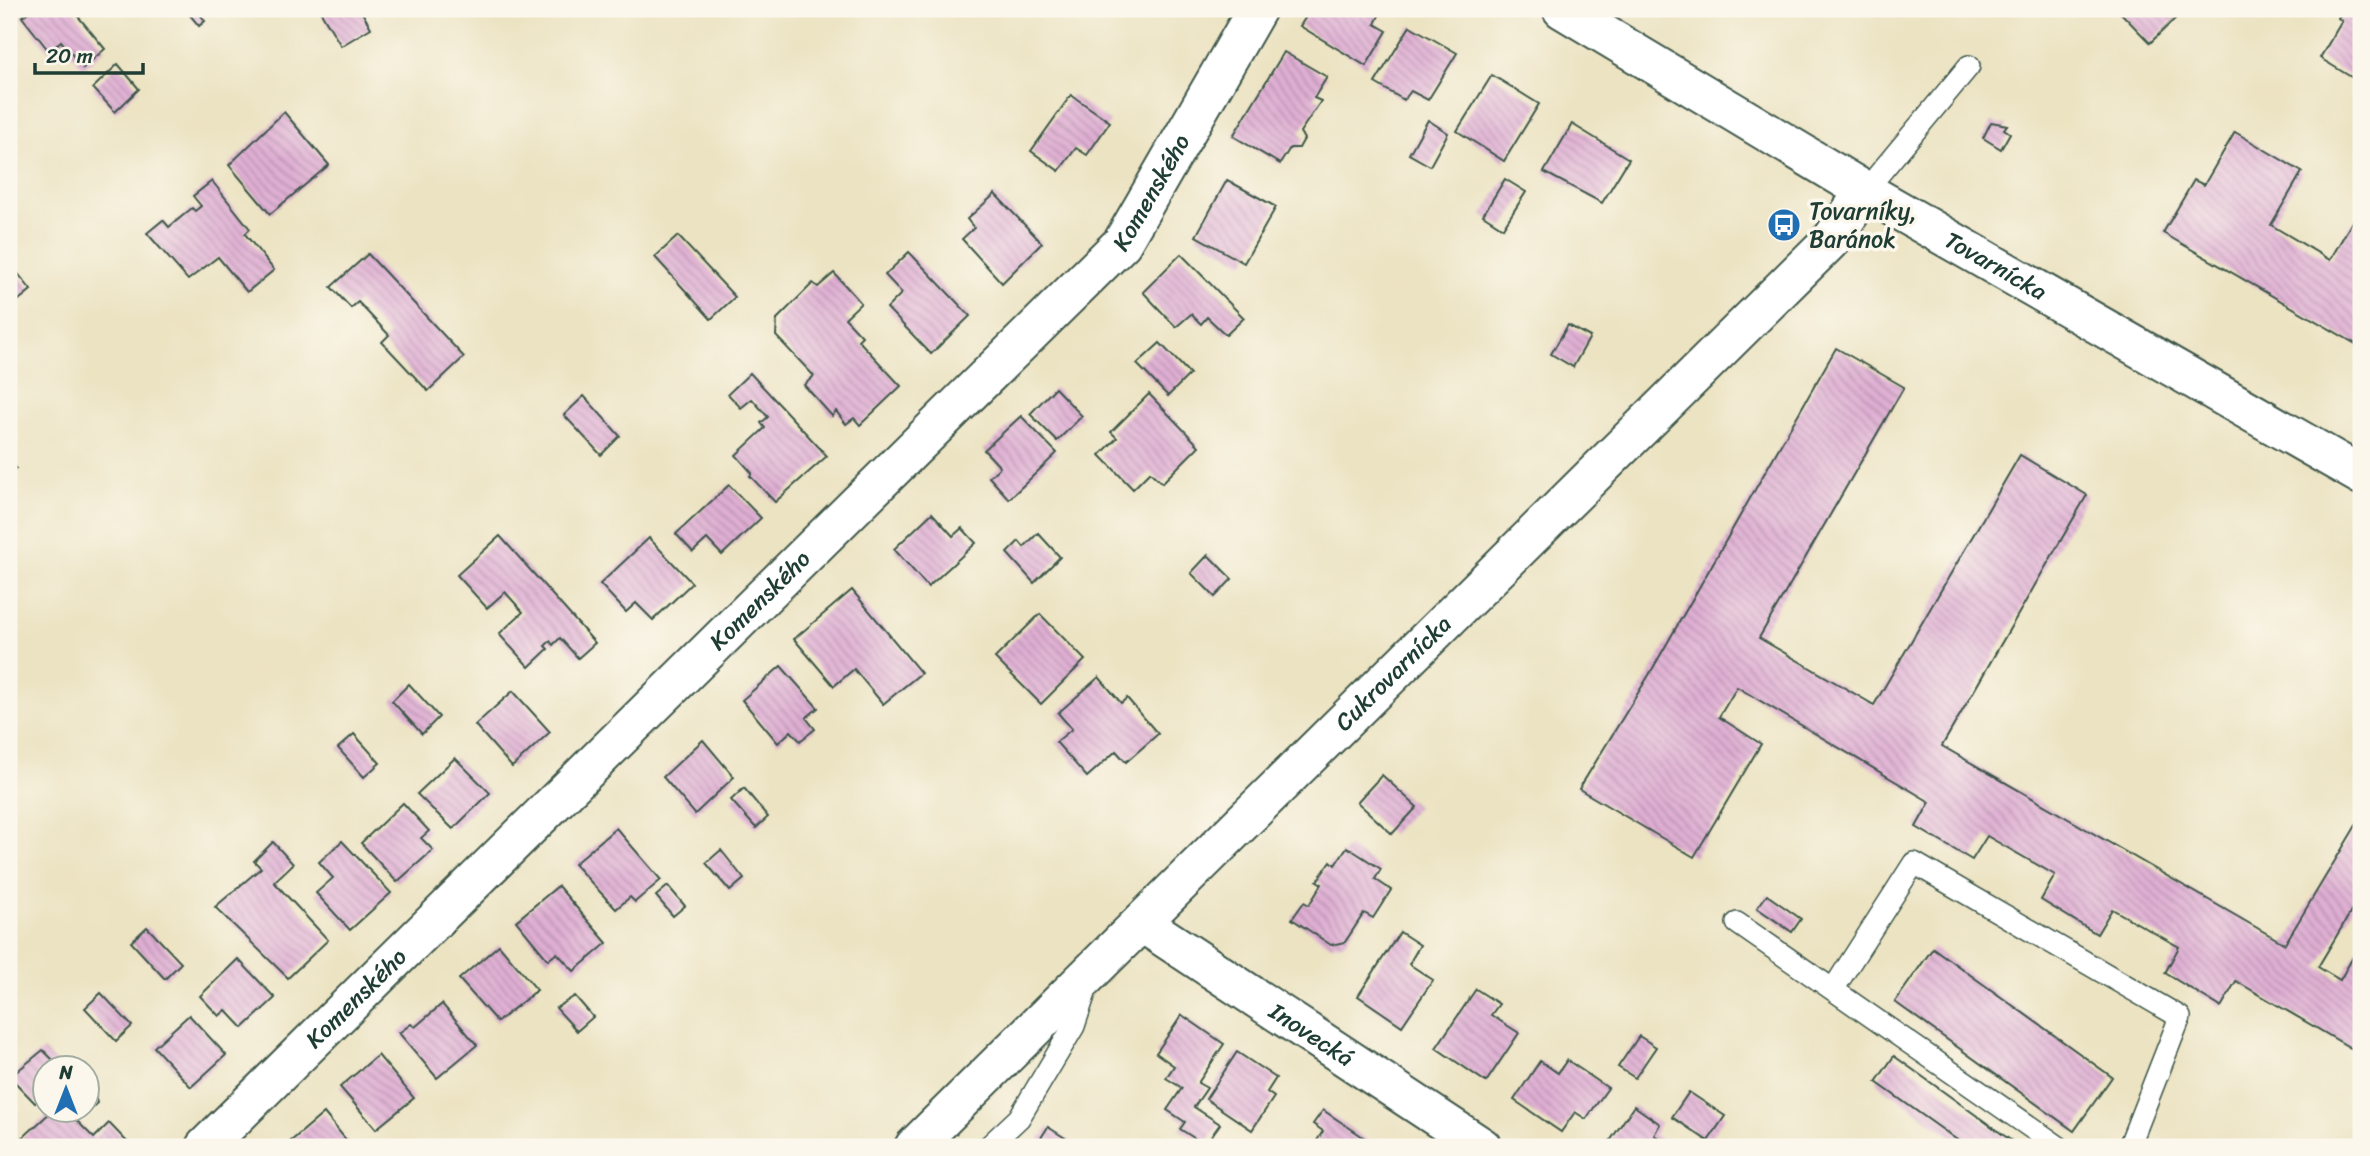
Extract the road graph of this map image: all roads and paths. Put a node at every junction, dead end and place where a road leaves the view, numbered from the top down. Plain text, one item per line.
1 (1257, 9) edge
2 (1562, 9) edge
3 (1969, 66) dead end
4 (1865, 191) junction
5 (2361, 475) edge
6 (1142, 923) junction
7 (1737, 923) dead end
8 (1091, 973) junction
9 (1833, 988) junction
10 (205, 1147) edge
11 (914, 1147) edge
12 (988, 1147) edge
13 (1482, 1147) edge
14 (2059, 1147) edge
15 (2129, 1147) edge

1 - 10 street, Komenského
2 - 4 street, Tovarnícka
3 - 4 lane
4 - 5 street, Tovarnícka
4 - 6 street, Cukrovarnícka
6 - 8 street, Cukrovarnícka
6 - 13 street, Inovecká
7 - 9 lane
8 - 11 street, Cukrovarnícka
8 - 12 lane
9 - 14 lane
9 - 15 lane

